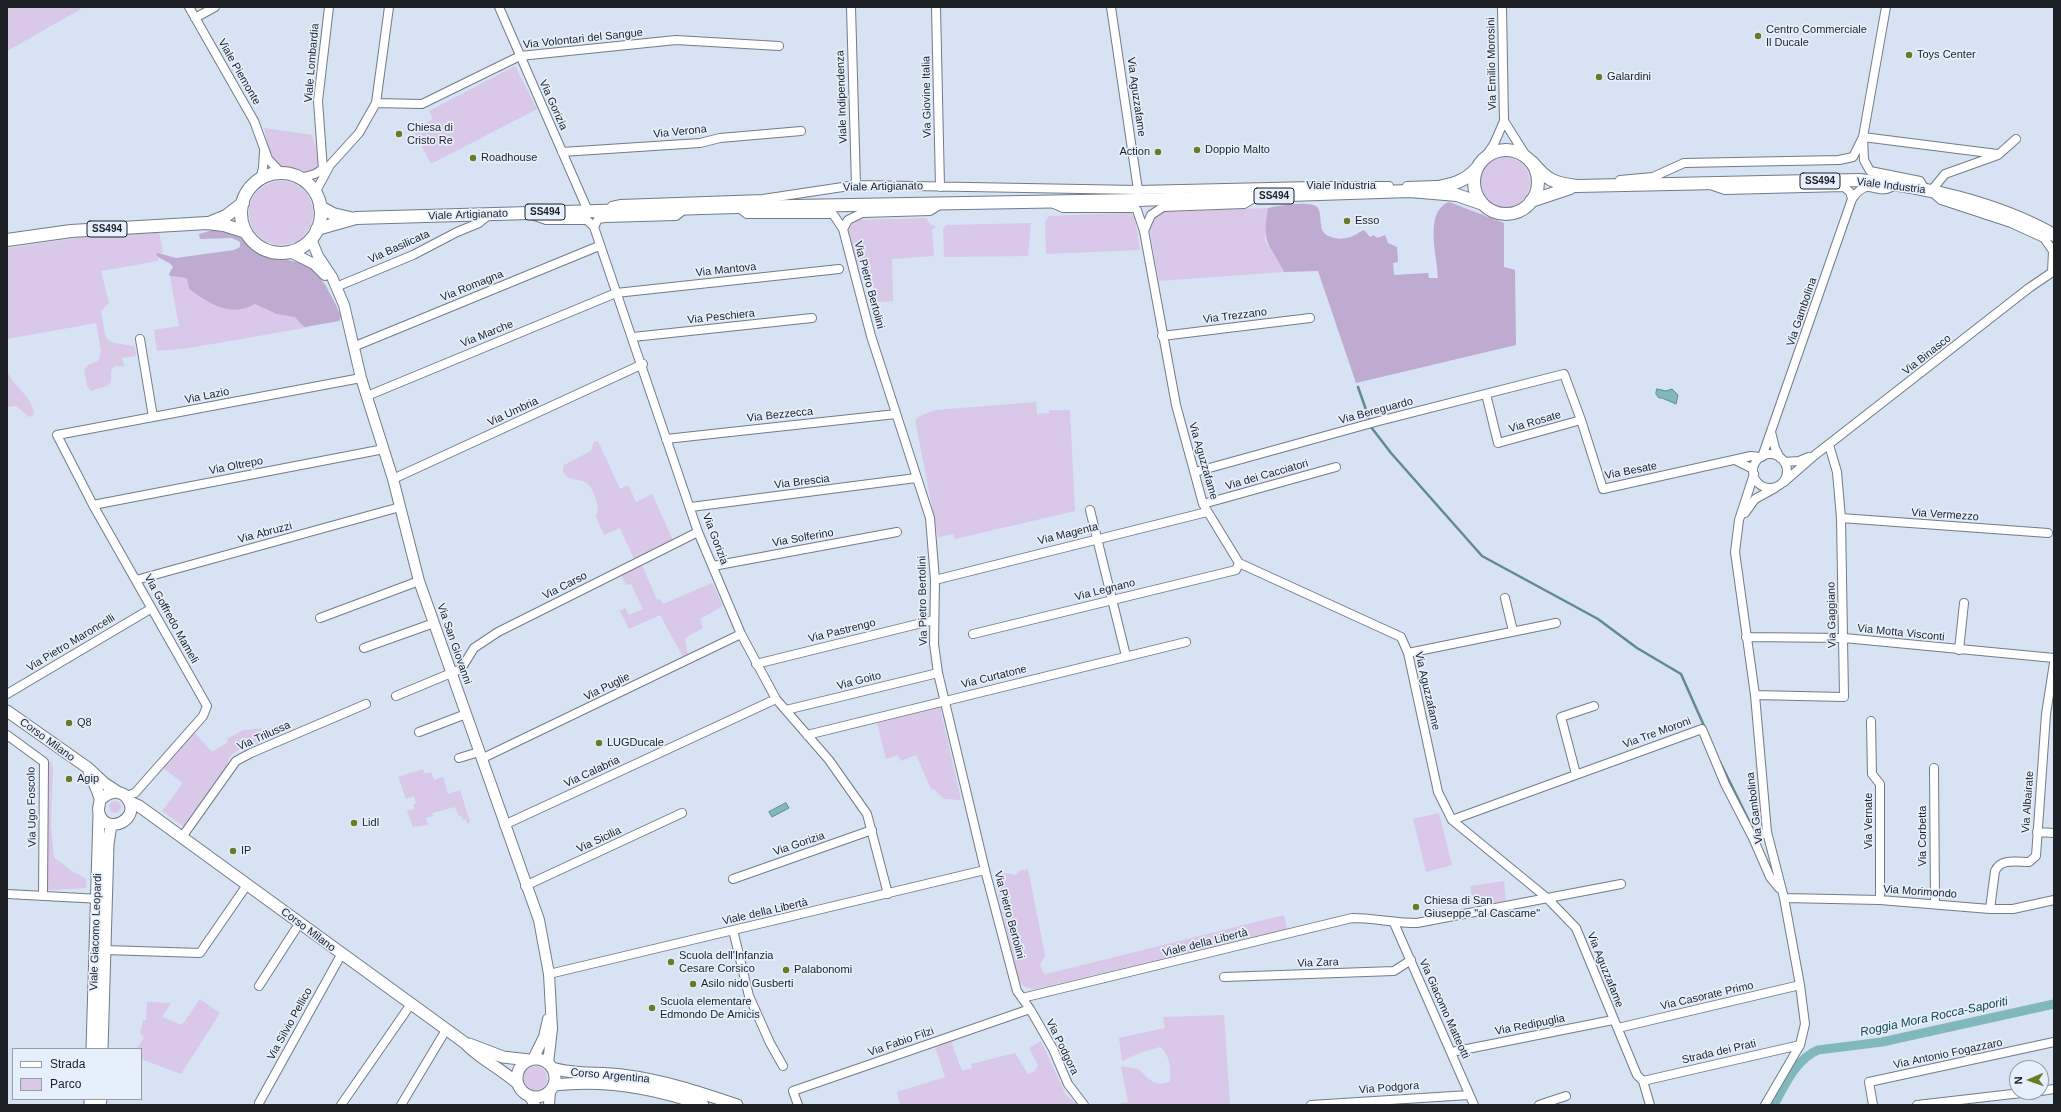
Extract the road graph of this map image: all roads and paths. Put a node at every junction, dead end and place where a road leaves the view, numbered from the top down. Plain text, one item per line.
1 (189, 7) edge
2 (215, 7) edge
3 (329, 7) edge
4 (389, 7) edge
5 (499, 7) edge
6 (851, 7) edge
7 (936, 7) edge
8 (1111, 7) edge
9 (1502, 7) edge
10 (1886, 7) edge
11 (195, 18) junction
12 (779, 46) dead end
13 (520, 56) junction
14 (376, 104) junction
15 (1504, 121) junction
16 (801, 131) dead end
17 (1863, 137) junction
18 (2016, 139) dead end
19 (264, 151) junction
20 (562, 152) junction
21 (1998, 154) junction
22 (1529, 159) junction
23 (1480, 164) junction
24 (330, 165) junction
25 (323, 170) junction
26 (281, 173) junction
27 (300, 178) junction
28 (260, 179) junction
29 (1706, 184) junction
30 (1897, 184) junction
31 (1448, 185) junction
32 (856, 186) junction
33 (1576, 186) junction
34 (940, 187) junction
35 (1928, 190) junction
36 (1410, 191) junction
37 (315, 193) junction
38 (1138, 195) junction
39 (1257, 197) junction
40 (1852, 200) junction
41 (1049, 201) junction
42 (1531, 201) junction
43 (243, 203) junction
44 (943, 203) junction
45 (1483, 204) junction
46 (320, 207) junction
47 (737, 207) junction
48 (686, 208) junction
49 (606, 210) junction
50 (588, 211) junction
51 (525, 213) junction
52 (490, 214) junction
53 (354, 218) junction
54 (207, 223) junction
55 (594, 227) junction
56 (843, 230) junction
57 (1144, 231) junction
58 (246, 232) junction
59 (314, 234) junction
60 (2054, 235) edge
61 (7, 240) edge
62 (599, 246) junction
63 (290, 252) junction
64 (839, 270) dead end
65 (2053, 272) edge
66 (336, 287) junction
67 (616, 292) junction
68 (812, 318) dead end
69 (1310, 318) dead end
70 (1162, 336) junction
71 (633, 338) junction
72 (140, 339) dead end
73 (353, 347) junction
74 (643, 364) junction
75 (1564, 374) joint
76 (361, 378) junction
77 (1486, 394) junction
78 (367, 396) junction
79 (896, 414) junction
80 (153, 417) junction
81 (1581, 420) junction
82 (1771, 431) junction
83 (57, 435) joint
84 (666, 439) junction
85 (1829, 446) junction
86 (384, 448) junction
87 (1815, 455) junction
88 (1761, 457) junction
89 (1735, 460) junction
90 (1782, 460) junction
91 (1336, 467) dead end
92 (1194, 472) junction
93 (1754, 472) junction
94 (916, 478) junction
95 (393, 479) junction
96 (1784, 482) junction
97 (1775, 488) junction
98 (93, 505) junction
99 (400, 507) junction
100 (691, 507) junction
101 (1205, 508) junction
102 (1090, 510) dead end
103 (1841, 518) junction
104 (1739, 520) junction
105 (698, 532) junction
106 (897, 532) dead end
107 (2048, 533) dead end
108 (1096, 538) junction
109 (1238, 563) junction
110 (713, 566) junction
111 (136, 580) junction
112 (935, 580) junction
113 (420, 581) junction
114 (1505, 598) dead end
115 (1112, 599) junction
116 (1964, 603) dead end
117 (147, 611) dead end
118 (320, 618) dead end
119 (934, 620) junction
120 (434, 623) junction
121 (1556, 623) dead end
122 (1513, 631) junction
123 (742, 634) junction
124 (972, 634) dead end
125 (1746, 637) junction
126 (1844, 638) junction
127 (1186, 642) dead end
128 (364, 648) dead end
129 (1959, 650) junction
130 (1408, 653) junction
131 (1126, 656) junction
132 (2054, 658) edge
133 (2054, 663) edge
134 (756, 664) junction
135 (451, 671) junction
136 (938, 672) junction
137 (7, 693) edge
138 (1755, 695) junction
139 (396, 696) dead end
140 (776, 699) junction
141 (944, 701) junction
142 (366, 704) dead end
143 (1594, 706) dead end
144 (786, 710) junction
145 (7, 711) edge
146 (466, 714) junction
147 (1871, 721) dead end
148 (419, 732) dead end
149 (7, 735) edge
150 (807, 735) junction
151 (480, 756) junction
152 (459, 758) dead end
153 (88, 768) junction
154 (1934, 768) dead end
155 (1576, 774) junction
156 (125, 797) junction
157 (100, 800) junction
158 (682, 813) dead end
159 (99, 815) junction
160 (129, 816) junction
161 (152, 817) junction
162 (1452, 820) junction
163 (112, 825) junction
164 (504, 825) junction
165 (872, 830) junction
166 (1767, 832) junction
167 (2037, 832) junction
168 (2054, 833) edge
169 (182, 837) junction
170 (1753, 838) junction
171 (985, 870) junction
172 (733, 879) dead end
173 (1621, 884) dead end
174 (247, 885) junction
175 (525, 886) junction
176 (1780, 889) junction
177 (7, 894) edge
178 (888, 894) junction
179 (43, 896) junction
180 (1547, 898) junction
181 (1784, 898) junction
182 (101, 899) junction
183 (1880, 900) junction
184 (2054, 900) edge
185 (1935, 904) junction
186 (1990, 909) junction
187 (1394, 922) junction
188 (299, 924) junction
189 (733, 930) junction
190 (105, 950) junction
191 (341, 955) junction
192 (1411, 960) junction
193 (549, 974) junction
194 (1224, 977) dead end
195 (1800, 985) junction
196 (259, 986) dead end
197 (1022, 998) junction
198 (411, 1004) junction
199 (550, 1007) junction
200 (1030, 1009) junction
201 (1614, 1020) junction
202 (1618, 1028) junction
203 (446, 1030) junction
204 (2054, 1042) edge
205 (464, 1043) junction
206 (1800, 1045) junction
207 (92, 1048) edge
208 (102, 1048) edge
209 (1452, 1052) junction
210 (531, 1059) junction
211 (550, 1066) junction
212 (783, 1066) dead end
213 (1643, 1081) junction
214 (517, 1083) junction
215 (552, 1088) junction
216 (2009, 1094) edge
217 (1469, 1095) junction
218 (1566, 1096) dead end
219 (532, 1101) edge
220 (1407, 1102) edge
221 (259, 1103) dead end
222 (1348, 1104) edge
223 (341, 1105) edge
224 (401, 1105) edge
225 (549, 1105) edge
226 (703, 1105) edge
227 (737, 1105) edge
228 (798, 1105) edge
229 (1084, 1105) edge
230 (1311, 1105) edge
231 (1474, 1105) edge
232 (1539, 1105) edge
233 (1650, 1105) edge
234 (1765, 1105) edge
235 (1873, 1105) edge
236 (1917, 1105) edge

1 - 11 street, Viale Piemonte
2 - 11 street
3 - 25 street, Viale Lombardia
4 - 14 street
5 - 13 street, Via Gorizia
6 - 32 street, Viale Indipendenza
7 - 34 street, Via Giovine Italia
8 - 38 street, Via Aguzzafame
9 - 15 street, Via Emilio Morosini
10 - 17 street
11 - 19 street, Viale Piemonte
12 - 13 street, Via Volontari del Sangue
13 - 14 street, Via Volontari del Sangue
13 - 20 street, Via Gorizia
14 - 24 street
15 - 22 street, Via Emilio Morosini
15 - 23 street, Via Emilio Morosini
16 - 20 street, Via Verona
17 - 21 street
17 - 33 street
17 - 35 street
18 - 21 street
19 - 26 street, Viale Piemonte
19 - 28 street, Viale Piemonte
20 - 50 street, Via Gorizia
21 - 35 street
22 - 23 main road, Viale Industria / SS494
22 - 33 main road, Viale Industria / SS494
22 - 42 main road
23 - 31 main road, Viale Industria / SS494
23 - 45 main road
24 - 25 street
24 - 37 street
25 - 27 street
26 - 27 main road
26 - 28 main road
27 - 37 main road
28 - 43 main road, SS494
29 - 30 main road, Viale Industria / SS494
29 - 33 main road, Viale Industria / SS494
29 - 40 street
30 - 35 main road, Viale Industria / SS494
30 - 40 street
31 - 36 main road, Viale Industria / SS494
31 - 38 street, Viale Industria
32 - 34 street, Viale Artigianato
32 - 49 street, Viale Artigianato
33 - 42 main road, Viale Industria / SS494
34 - 38 street, Viale Artigianato
35 - 60 main road, Viale Industria / SS494
35 - 65 street
36 - 39 main road, Viale Industria / SS494
36 - 45 main road, Viale Industria / SS494
37 - 46 main road
38 - 39 main road, Viale Industria / SS494
38 - 41 main road, Viale Artigianato / SS494
39 - 57 street
40 - 82 street, Via Gambolina
41 - 44 main road, Viale Artigianato / SS494
41 - 57 street, Via Aguzzafame
42 - 45 main road, Viale Industria / SS494
43 - 54 main road, SS494
43 - 58 main road, SS494
44 - 47 main road, Viale Artigianato / SS494
44 - 56 street
46 - 53 main road, Viale Artigianato / SS494
46 - 59 main road
47 - 48 main road, Viale Artigianato / SS494
47 - 56 street
48 - 49 main road, Viale Artigianato / SS494
48 - 55 street
49 - 50 main road, Viale Artigianato / SS494
50 - 51 main road, Viale Artigianato / SS494
51 - 52 main road, Viale Artigianato / SS494
51 - 55 street
52 - 53 main road, Viale Artigianato / SS494
52 - 66 street, Via Basilicata
53 - 59 main road, Viale Artigianato / SS494
54 - 58 main road, SS494
54 - 61 main road, SS494
55 - 62 street, Via Gorizia
56 - 79 street, Via Pietro Bertolini
57 - 70 street, Via Aguzzafame
58 - 63 main road, SS494
59 - 63 main road, SS494
59 - 66 street, Via San Giovanni
62 - 67 street, Via Gorizia
62 - 73 street, Via Romagna
63 - 66 street, Via San Giovanni
64 - 67 street, Via Mantova
65 - 85 street, Via Binasco
66 - 73 street, Via San Giovanni
67 - 71 street, Via Gorizia
67 - 78 street, Via Marche
68 - 71 street, Via Peschiera
69 - 70 street, Via Trezzano
70 - 92 street, Via Aguzzafame
71 - 74 street, Via Gorizia
72 - 80 street
73 - 76 street, Via San Giovanni
74 - 84 street, Via Gorizia
74 - 95 street, Via Umbria
75 - 77 street, Via Bereguardo
75 - 81 street, Via Besate
76 - 78 street, Via San Giovanni
76 - 80 street, Via Lazio
77 - 81 street, Via Rosate
77 - 92 street, Via Bereguardo
78 - 86 street, Via San Giovanni
79 - 84 street, Via Bezzecca
79 - 94 street, Via Pietro Bertolini
80 - 83 street, Via Lazio
81 - 89 street, Via Besate
82 - 88 street, Via Gambolina
82 - 90 street
83 - 98 street, Via Goffredo Mameli
84 - 100 street, Via Gorizia
85 - 87 street, Via Binasco
85 - 103 street, Via Gaggiano
86 - 95 street, Via San Giovanni
86 - 98 street, Via Oltrepo
87 - 90 street, Via Binasco
87 - 96 street, Via Binasco
88 - 89 street, Via Besate
88 - 90 street
88 - 93 street, Via Gambolina
89 - 93 street
90 - 96 street
91 - 101 street, Via dei Cacciatori
92 - 101 street, Via Aguzzafame
93 - 97 street
93 - 104 street, Via Gambolina
94 - 100 street, Via Brescia
94 - 112 street, Via Pietro Bertolini
95 - 99 street, Via San Giovanni
96 - 97 street
97 - 104 street
98 - 111 street, Via Goffredo Mameli
99 - 111 street, Via Abruzzi
99 - 113 street, Via San Giovanni
100 - 105 street, Via Gorizia
101 - 108 street, Via Magenta
101 - 109 street, Via Aguzzafame
102 - 108 street
103 - 107 street, Via Vermezzo
103 - 126 street, Via Gaggiano
104 - 125 street, Via Gambolina
105 - 110 street, Via Gorizia
105 - 135 street, Via Carso
106 - 110 street, Via Solferino
108 - 112 street, Via Magenta
108 - 115 street
109 - 115 street, Via Legnano
109 - 130 street, Via Aguzzafame
110 - 123 street, Via Gorizia
111 - 156 street, Via Goffredo Mameli
112 - 119 street, Via Pietro Bertolini
113 - 118 street
113 - 120 street, Via San Giovanni
114 - 122 street
115 - 124 street, Via Legnano
115 - 131 street
116 - 129 street
117 - 137 street, Via Pietro Maroncelli
119 - 134 street, Via Pastrengo
119 - 136 street, Via Pietro Bertolini
120 - 128 street
120 - 135 street, Via San Giovanni
121 - 122 street
122 - 130 street
123 - 134 street, Via Gorizia
123 - 151 street, Via Puglie
125 - 126 street, Via Motta Visconti
125 - 138 street, Via Gambolina
126 - 129 street, Via Motta Visconti
126 - 138 street, Via Gaggiano
127 - 131 street, Via Curtatone
129 - 132 street, Via Motta Visconti
130 - 162 street, Via Aguzzafame
131 - 141 street, Via Curtatone
133 - 167 street, Via Albairate
134 - 140 street, Via Gorizia
135 - 139 street, Via Carso
135 - 146 street, Via San Giovanni
136 - 141 street, Via Pietro Bertolini
136 - 144 street, Via Goito
138 - 166 street, Via Gambolina
140 - 144 street, Via Gorizia
140 - 164 street, Via Calabria
141 - 150 street, Via Curtatone
141 - 171 street, Via Pietro Bertolini
142 - 169 street, Via Trilussa
143 - 155 street
144 - 150 street, Via Gorizia
145 - 153 main road, Corso Milano
146 - 148 street
146 - 151 street, Via San Giovanni
147 - 183 street, Via Vernate
149 - 179 street, Via Ugo Foscolo
150 - 165 street, Via Gorizia
151 - 152 street, Via Puglie
151 - 164 street, Via San Giovanni
153 - 156 main road, Corso Milano
153 - 157 main road
154 - 185 street, Via Corbetta
155 - 162 street, Via Tre Moroni
155 - 170 street, Via Tre Moroni
156 - 157 main road
156 - 160 main road
156 - 161 main road, Corso Milano
157 - 159 main road
158 - 175 street, Via Sicilia
159 - 163 main road
159 - 182 main road, Viale Giacomo Leopardi
160 - 161 main road, Corso Milano
160 - 163 main road, Corso Milano
161 - 169 main road, Corso Milano
162 - 180 street, Via Aguzzafame
163 - 182 main road, Viale Giacomo Leopardi
164 - 175 street, Via San Giovanni
165 - 172 street, Via Gorizia
165 - 178 street, Via Gorizia
166 - 170 street
166 - 176 street, Via Gambolina
167 - 168 street
167 - 186 street, Via Albairate
169 - 174 main road, Corso Milano
170 - 176 street, Via Tre Moroni
171 - 178 street, Viale della Libertà
171 - 197 street, Via Pietro Bertolini
173 - 180 street, Viale della Libertà
174 - 188 main road, Corso Milano
174 - 190 street
175 - 193 street, Via San Giovanni
176 - 181 street, Via Gambolina
177 - 179 street
178 - 189 street, Viale della Libertà
179 - 182 street
180 - 187 street, Viale della Libertà
180 - 201 street, Via Aguzzafame
181 - 183 street, Via Morimondo
181 - 195 street, Via Gambolina
182 - 190 main road, Viale Giacomo Leopardi
182 - 207 main road, Viale Giacomo Leopardi
183 - 185 street, Via Morimondo
184 - 186 street, Via Morimondo
185 - 186 street, Via Morimondo
187 - 192 street, Via Giacomo Matteotti
187 - 197 street, Viale della Libertà
188 - 191 main road, Corso Milano
188 - 196 street
189 - 193 street, Viale della Libertà
189 - 212 street
190 - 208 main road, Viale Giacomo Leopardi
191 - 198 main road, Corso Milano
191 - 221 street, Via Silvio Pellico
192 - 194 street, Via Zara
192 - 209 street, Via Giacomo Matteotti
193 - 199 street, Via San Giovanni
195 - 202 street, Via Casorate Primo
195 - 206 street, Via Gambolina
197 - 200 street, Via Podgora
198 - 203 main road, Corso Milano
198 - 223 street
199 - 210 street, Via San Giovanni
199 - 211 street, Via San Giovanni
200 - 228 street, Via Fabio Filzi
200 - 229 street, Via Podgora
201 - 202 street, Via Aguzzafame
201 - 209 street, Via Redipuglia
202 - 213 street, Via Aguzzafame
203 - 205 main road, Corso Milano
203 - 224 street
204 - 235 street, Via Antonio Fogazzaro
205 - 210 main road, Corso Milano
205 - 214 main road, Corso Milano
206 - 213 street, Strada dei Prati
206 - 234 street, Via Gambolina
209 - 217 street, Via Giacomo Matteotti
210 - 211 main road, Corso Argentina
210 - 214 main road
211 - 215 main road, Corso Argentina
211 - 227 main road, Corso Argentina
213 - 233 street, Via Aguzzafame
214 - 219 main road, Corso Argentina
215 - 219 main road, Corso Argentina
215 - 225 street
215 - 226 main road, Corso Argentina
216 - 236 street
217 - 220 street, Via Podgora
217 - 231 street, Via Giacomo Matteotti
218 - 232 street
220 - 222 street, Via Podgora
222 - 230 street, Via Podgora

